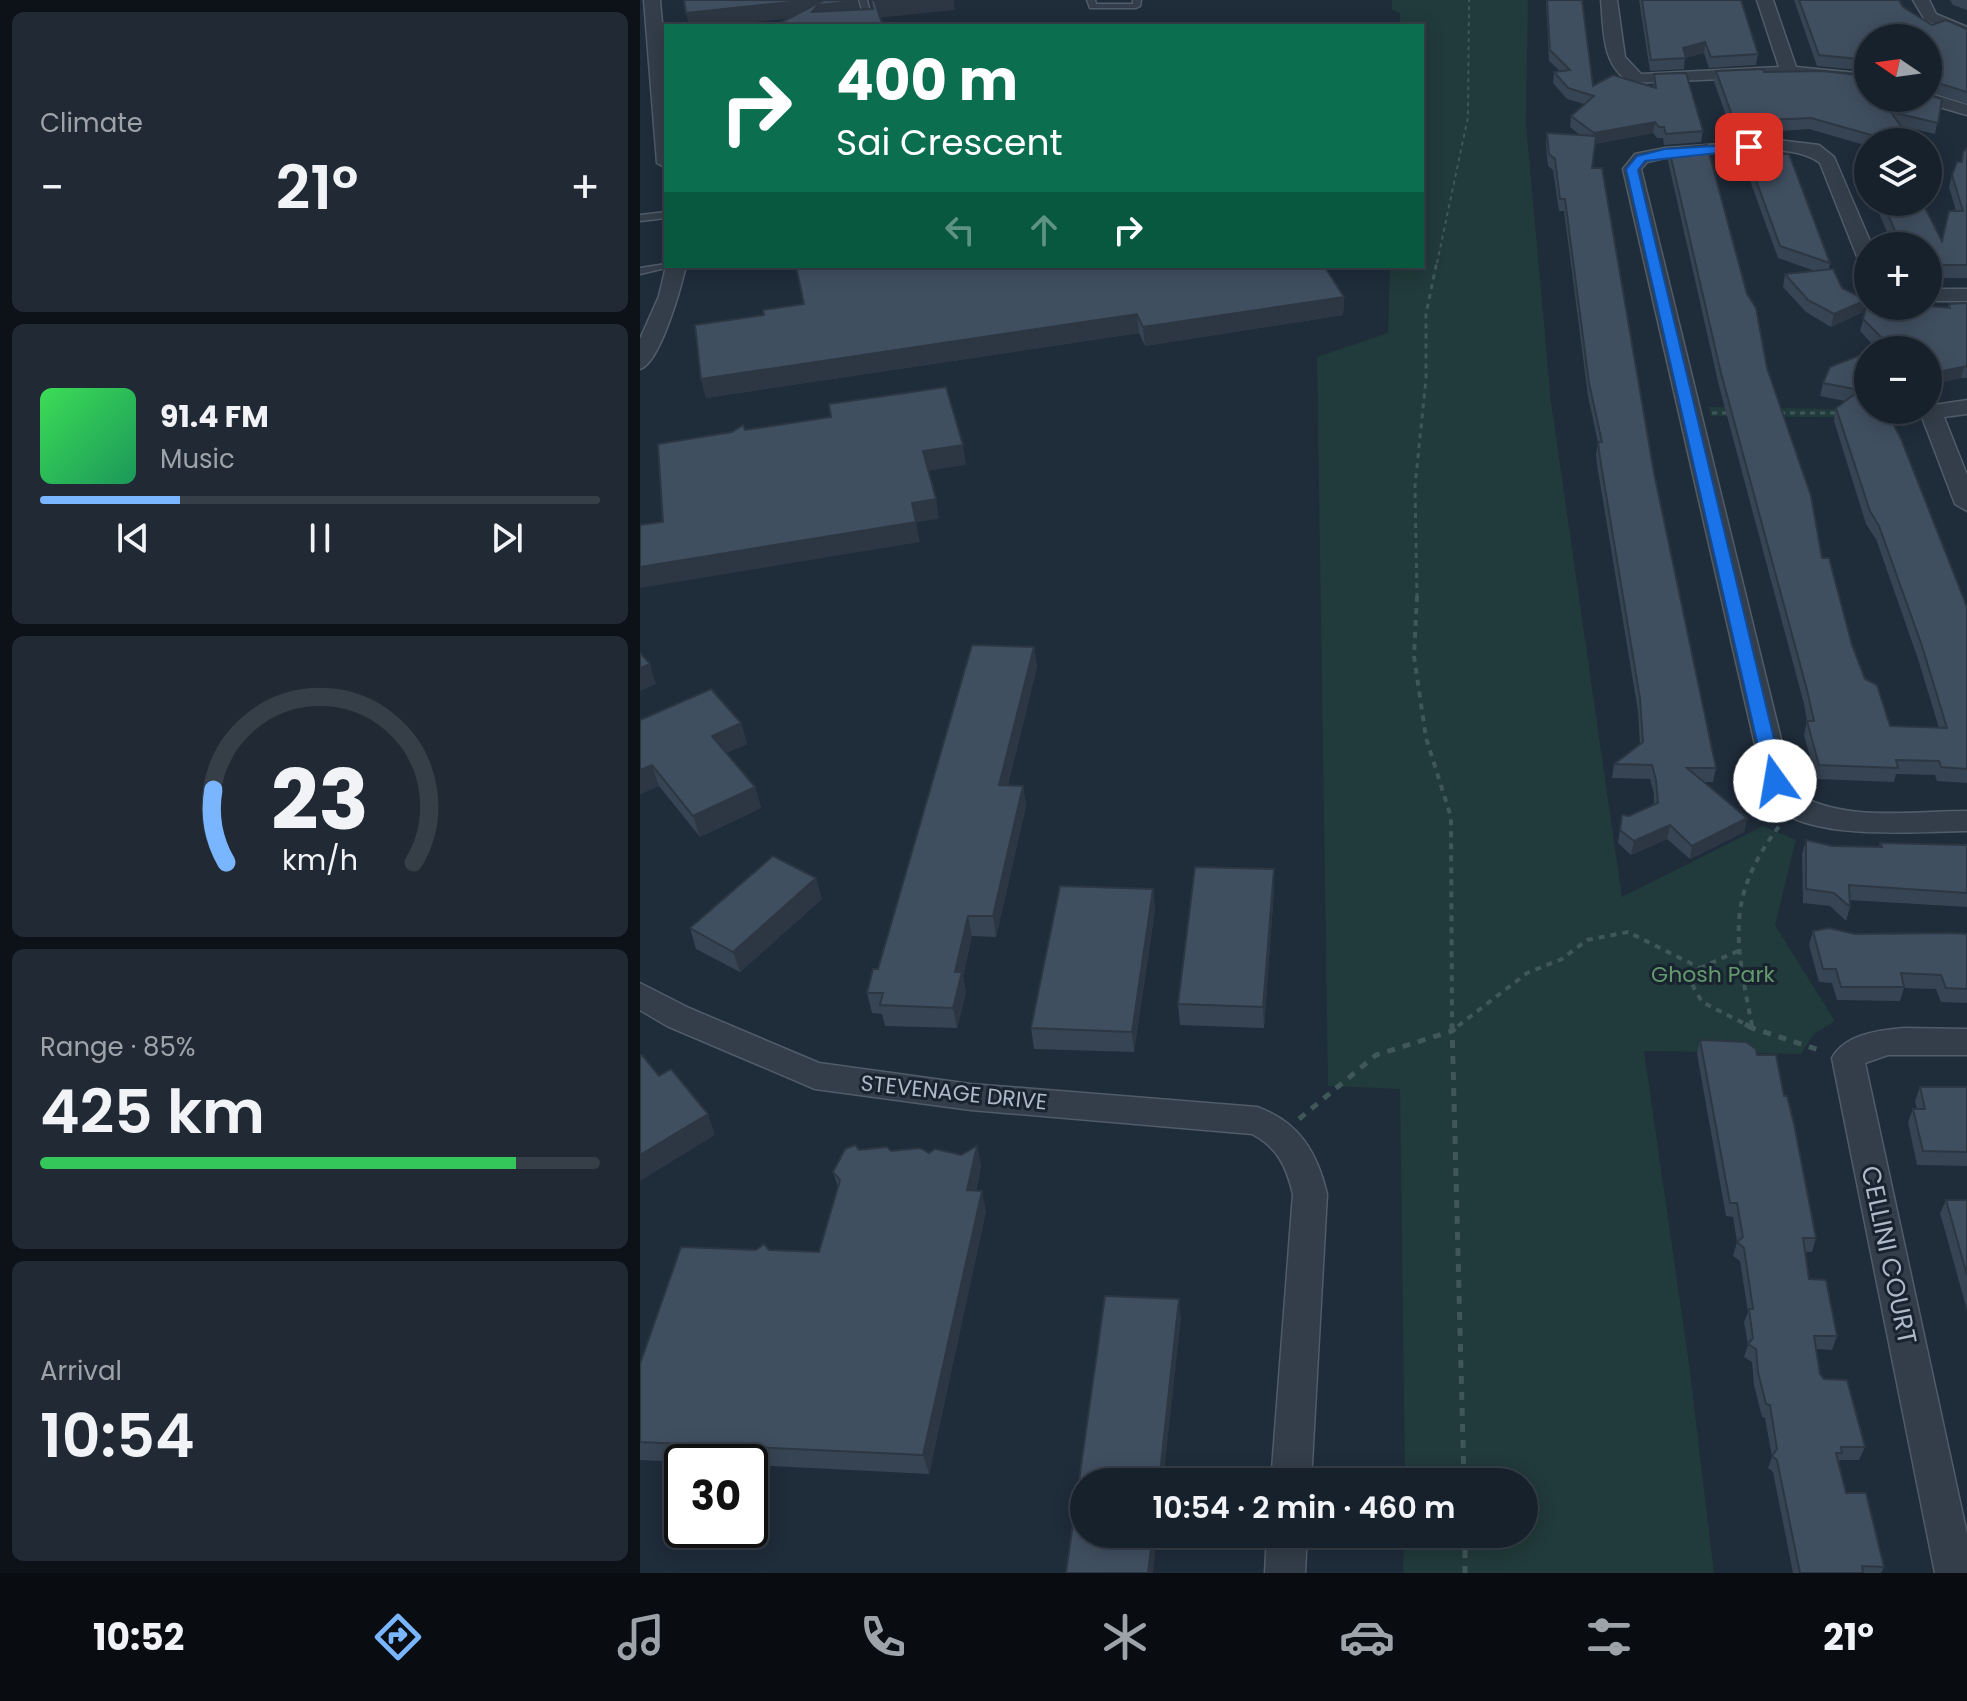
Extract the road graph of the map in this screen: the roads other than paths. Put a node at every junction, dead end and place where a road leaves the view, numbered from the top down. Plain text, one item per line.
1 (652, 0) edge
2 (863, 0) edge
3 (1091, 0) edge
4 (1137, 0) edge
5 (1609, 0) edge
6 (1765, 0) edge
7 (1921, 0) edge
8 (857, 22) edge
9 (1967, 33) edge
10 (660, 44) edge
11 (661, 63) edge
12 (1789, 71) junction
13 (1854, 78) edge
14 (1942, 102) edge
15 (1967, 110) edge
16 (660, 111) junction
17 (640, 114) edge
18 (664, 144) edge
19 (664, 215) edge
20 (640, 218) edge
21 (1857, 232) edge
22 (664, 267) edge
23 (676, 268) edge
24 (640, 271) edge
25 (1942, 295) edge
26 (1967, 295) edge
27 (640, 363) edge
28 (1967, 407) edge
29 (1967, 504) edge
30 (1967, 821) edge
31 (640, 995) edge
32 (1967, 1042) edge
33 (1292, 1468) edge
34 (1286, 1548) edge
35 (1285, 1573) edge
36 (1955, 1573) edge

1 - 10 street
2 - 8 lane
3 - 4 lane
5 - 12 street
6 - 12 street
7 - 9 street
10 - 11 street
11 - 16 street
12 - 13 street
14 - 15 street
16 - 17 street
16 - 18 street
19 - 20 lane
21 - 30 street
22 - 24 lane
23 - 27 street
25 - 26 street
28 - 29 street
31 - 33 street, STEVENAGE DRIVE
32 - 36 street, CELLINI COURT
34 - 35 street

